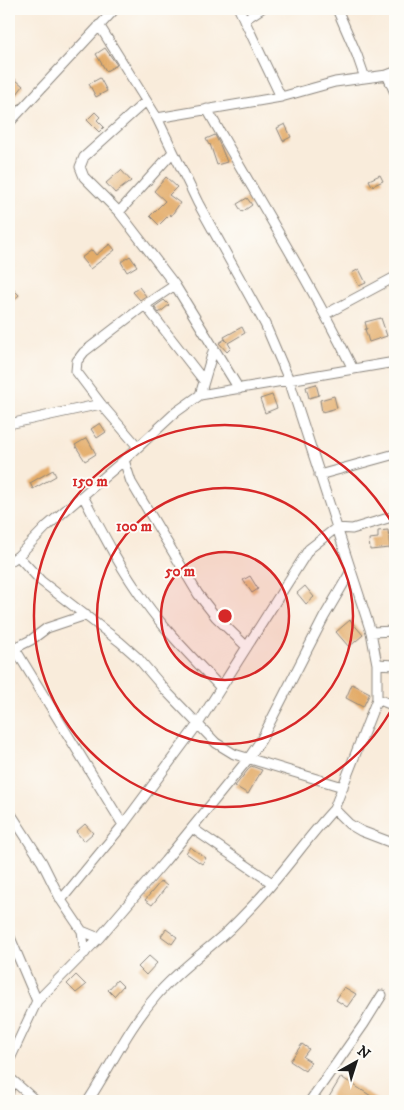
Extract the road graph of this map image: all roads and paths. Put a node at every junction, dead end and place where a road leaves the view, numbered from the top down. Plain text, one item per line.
1 (115, 9) edge
2 (239, 9) edge
3 (261, 9) edge
4 (338, 9) edge
5 (244, 20) junction
6 (99, 25) junction
7 (391, 73) edge
8 (365, 78) junction
9 (395, 93) edge
10 (281, 97) junction
11 (146, 101) junction
12 (207, 110) junction
13 (157, 118) junction
14 (9, 123) edge
15 (174, 152) junction
16 (119, 212) junction
17 (395, 277) edge
18 (176, 285) junction
19 (145, 306) junction
20 (326, 314) junction
21 (214, 348) junction
22 (395, 362) edge
23 (354, 370) junction
24 (289, 380) junction
25 (204, 381) junction
26 (239, 389) junction
27 (200, 395) junction
28 (101, 404) junction
29 (9, 424) edge
30 (138, 446) junction
31 (395, 454) edge
32 (124, 460) junction
33 (319, 475) junction
34 (83, 496) junction
35 (395, 516) edge
36 (336, 528) junction
37 (18, 556) junction
38 (9, 562) edge
39 (351, 570) junction
40 (86, 615) junction
41 (395, 631) edge
42 (371, 632) junction
43 (9, 639) edge
44 (15, 648) junction
45 (247, 648) junction
46 (377, 664) junction
47 (395, 665) edge
48 (221, 688) junction
49 (377, 699) junction
50 (395, 706) edge
51 (198, 724) junction
52 (248, 759) junction
53 (343, 787) junction
54 (334, 809) junction
55 (9, 811) edge
56 (123, 825) junction
57 (192, 828) junction
58 (395, 844) edge
59 (272, 883) junction
60 (61, 900) junction
61 (82, 931) junction
62 (9, 935) edge
63 (99, 938) junction
64 (85, 953) junction
65 (382, 995) dead end
66 (37, 1001) junction
67 (9, 1061) edge
68 (9, 1077) edge
69 (9, 1092) edge
70 (36, 1101) edge
71 (88, 1101) edge
72 (310, 1101) edge

1 - 6 street
2 - 5 street
3 - 5 street
4 - 8 street
5 - 10 street
6 - 11 street
6 - 14 street
7 - 8 street
7 - 9 street
8 - 10 street
10 - 12 street
11 - 13 street
11 - 16 street
12 - 13 street
12 - 20 street
13 - 15 street
15 - 16 street
15 - 24 street
16 - 18 street
17 - 20 street
18 - 19 street
18 - 21 street
19 - 25 street
19 - 28 street
20 - 23 street
21 - 25 street
21 - 26 street
22 - 23 street
23 - 24 street
24 - 26 street
24 - 33 street
25 - 27 street
26 - 27 street
27 - 30 street
28 - 29 street
28 - 30 street
30 - 32 street
31 - 33 street
32 - 34 street
32 - 45 street
33 - 36 street
34 - 37 street
34 - 48 street
35 - 36 street
36 - 39 street
36 - 45 street
37 - 38 street
37 - 40 street
39 - 42 street
39 - 52 street
40 - 44 street
40 - 51 street
41 - 42 street
42 - 46 street
43 - 44 street
44 - 56 street
45 - 48 street
46 - 47 street
46 - 49 street
48 - 51 street
49 - 50 street
49 - 53 street
51 - 52 street
51 - 56 street
52 - 53 street
52 - 57 street
53 - 54 street
54 - 58 street
54 - 59 street
55 - 60 street
56 - 60 street
57 - 59 street
57 - 63 street
59 - 71 street
60 - 61 street
61 - 63 street
61 - 64 street
62 - 66 street
63 - 64 street
64 - 66 street
65 - 72 street
66 - 67 street
67 - 68 street
68 - 69 street
68 - 70 street

